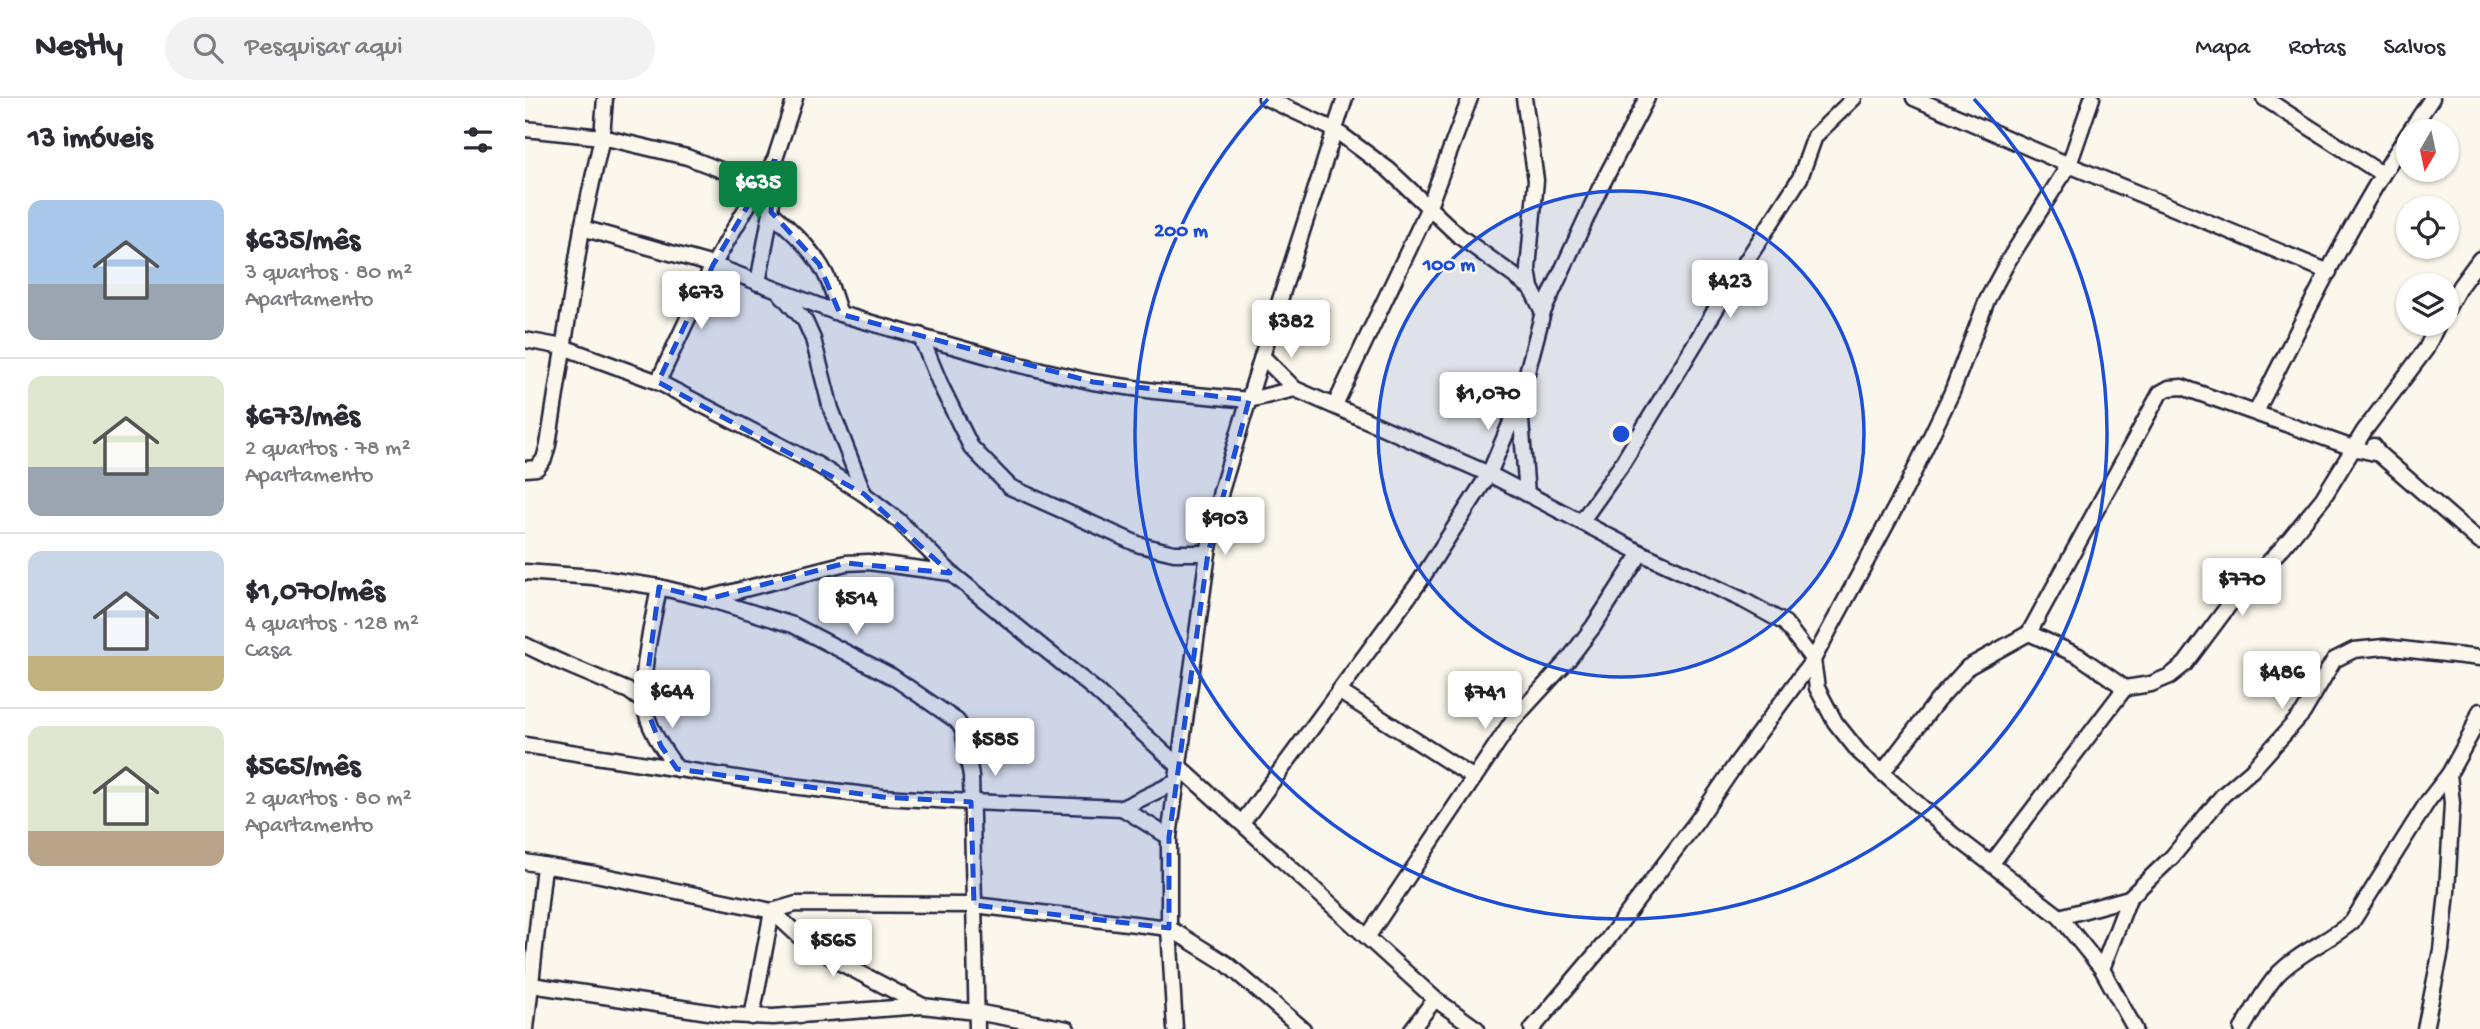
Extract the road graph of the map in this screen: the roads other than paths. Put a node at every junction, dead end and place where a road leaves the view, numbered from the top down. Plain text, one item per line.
1 (605, 98) edge
2 (795, 98) edge
3 (1266, 98) edge
4 (1345, 98) edge
5 (1470, 98) edge
6 (1524, 98) edge
7 (1647, 98) edge
8 (1854, 98) edge
9 (1914, 98) edge
10 (2092, 98) edge
11 (2264, 98) edge
12 (2432, 98) edge
13 (2418, 119) edge
14 (525, 129) edge
15 (1335, 130) junction
16 (602, 137) junction
17 (2396, 153) edge
18 (775, 159) junction
19 (2069, 165) junction
20 (2382, 174) junction
21 (754, 192) junction
22 (1428, 209) junction
23 (771, 212) junction
24 (582, 228) junction
25 (2480, 259) edge
26 (713, 265) junction
27 (2329, 272) junction
28 (758, 283) junction
29 (2459, 286) edge
30 (1531, 288) junction
31 (779, 290) junction
32 (1543, 312) junction
33 (840, 314) junction
34 (920, 335) junction
35 (2431, 336) edge
36 (525, 340) edge
37 (563, 346) junction
38 (1262, 356) junction
39 (658, 382) junction
40 (1295, 389) junction
41 (1249, 400) junction
42 (1519, 403) junction
43 (1335, 405) junction
44 (2256, 412) junction
45 (2364, 430) junction
46 (2353, 448) junction
47 (2379, 454) junction
48 (525, 469) edge
49 (1489, 474) junction
50 (864, 494) junction
51 (1527, 494) junction
52 (1581, 522) junction
53 (2480, 542) edge
54 (1208, 553) junction
55 (1641, 553) junction
56 (525, 572) edge
57 (951, 573) junction
58 (659, 587) junction
59 (708, 598) junction
60 (2029, 633) junction
61 (525, 645) edge
62 (2475, 657) edge
63 (1813, 660) junction
64 (2480, 673) edge
65 (2125, 688) junction
66 (1340, 692) junction
67 (644, 702) junction
68 (2480, 711) edge
69 (525, 745) edge
70 (1178, 765) junction
71 (677, 769) junction
72 (1882, 773) junction
73 (2449, 774) junction
74 (971, 776) junction
75 (1474, 778) junction
76 (1176, 782) junction
77 (971, 802) junction
78 (992, 803) junction
79 (1122, 808) junction
80 (1242, 823) junction
81 (1169, 837) junction
82 (525, 862) edge
83 (1992, 863) junction
84 (544, 866) junction
85 (2129, 898) junction
86 (974, 905) junction
87 (772, 911) junction
88 (2060, 917) junction
89 (1169, 928) junction
90 (1368, 936) junction
91 (2102, 969) junction
92 (528, 985) edge
93 (1435, 999) junction
94 (922, 1006) junction
95 (976, 1013) junction
96 (752, 1017) junction
97 (526, 1029) edge
98 (977, 1029) edge
99 (1066, 1029) edge
100 (1175, 1029) edge
101 (1303, 1029) edge
102 (1412, 1029) edge
103 (1477, 1029) edge
104 (1532, 1029) edge
105 (2135, 1029) edge
106 (2242, 1029) edge
107 (2425, 1029) edge

1 - 16 street
2 - 18 street
3 - 15 street
4 - 15 street
5 - 22 street
6 - 30 street
7 - 32 street
8 - 52 street
9 - 19 street
10 - 19 street
11 - 20 street
12 - 13 street
14 - 16 street
15 - 22 street
15 - 38 street
16 - 21 street
16 - 24 street
17 - 20 street
18 - 21 street
18 - 23 street
19 - 27 street
19 - 63 street
20 - 27 street
21 - 26 street
22 - 30 street
22 - 43 street
23 - 28 street
23 - 33 street
24 - 26 street
24 - 37 street
25 - 29 street
26 - 28 street
26 - 39 street
27 - 44 street
28 - 31 street
30 - 32 street
31 - 33 street
31 - 50 street
32 - 42 street
33 - 34 street
34 - 41 street
34 - 54 street
35 - 45 street
36 - 37 street
37 - 39 street
37 - 48 street
38 - 40 street
38 - 41 street
39 - 50 street
40 - 41 street
40 - 43 street
41 - 54 street
42 - 49 street
42 - 51 street
43 - 49 street
44 - 46 street
44 - 60 street
45 - 46 street
45 - 47 street
46 - 47 street
46 - 65 street
47 - 53 street
49 - 51 street
49 - 66 street
50 - 57 street
51 - 52 street
52 - 55 street
54 - 70 street
55 - 63 street
55 - 75 street
56 - 58 street
57 - 59 street
57 - 70 street
58 - 59 street
58 - 67 street
59 - 74 street
60 - 65 street
60 - 72 street
61 - 67 street
62 - 64 street
62 - 85 street
63 - 72 street
63 - 104 street
65 - 83 street
66 - 75 street
66 - 80 street
67 - 71 street
68 - 73 street
69 - 71 street
70 - 76 street
70 - 80 street
71 - 77 street
72 - 83 street
73 - 106 street
73 - 107 street
74 - 77 street
74 - 78 street
75 - 90 street
76 - 79 street
76 - 81 street
77 - 78 street
77 - 86 street
78 - 79 street
79 - 81 street
80 - 90 street
81 - 89 street
82 - 84 street
83 - 88 street
84 - 87 street
84 - 92 street
85 - 88 street
85 - 91 street
86 - 87 street
86 - 89 street
86 - 95 street
87 - 94 street
87 - 96 street
88 - 91 street
89 - 100 street
89 - 101 street
90 - 93 street
91 - 105 street
92 - 96 street
92 - 97 street
93 - 102 street
93 - 103 street
94 - 95 street
94 - 96 street
95 - 98 street
95 - 99 street

